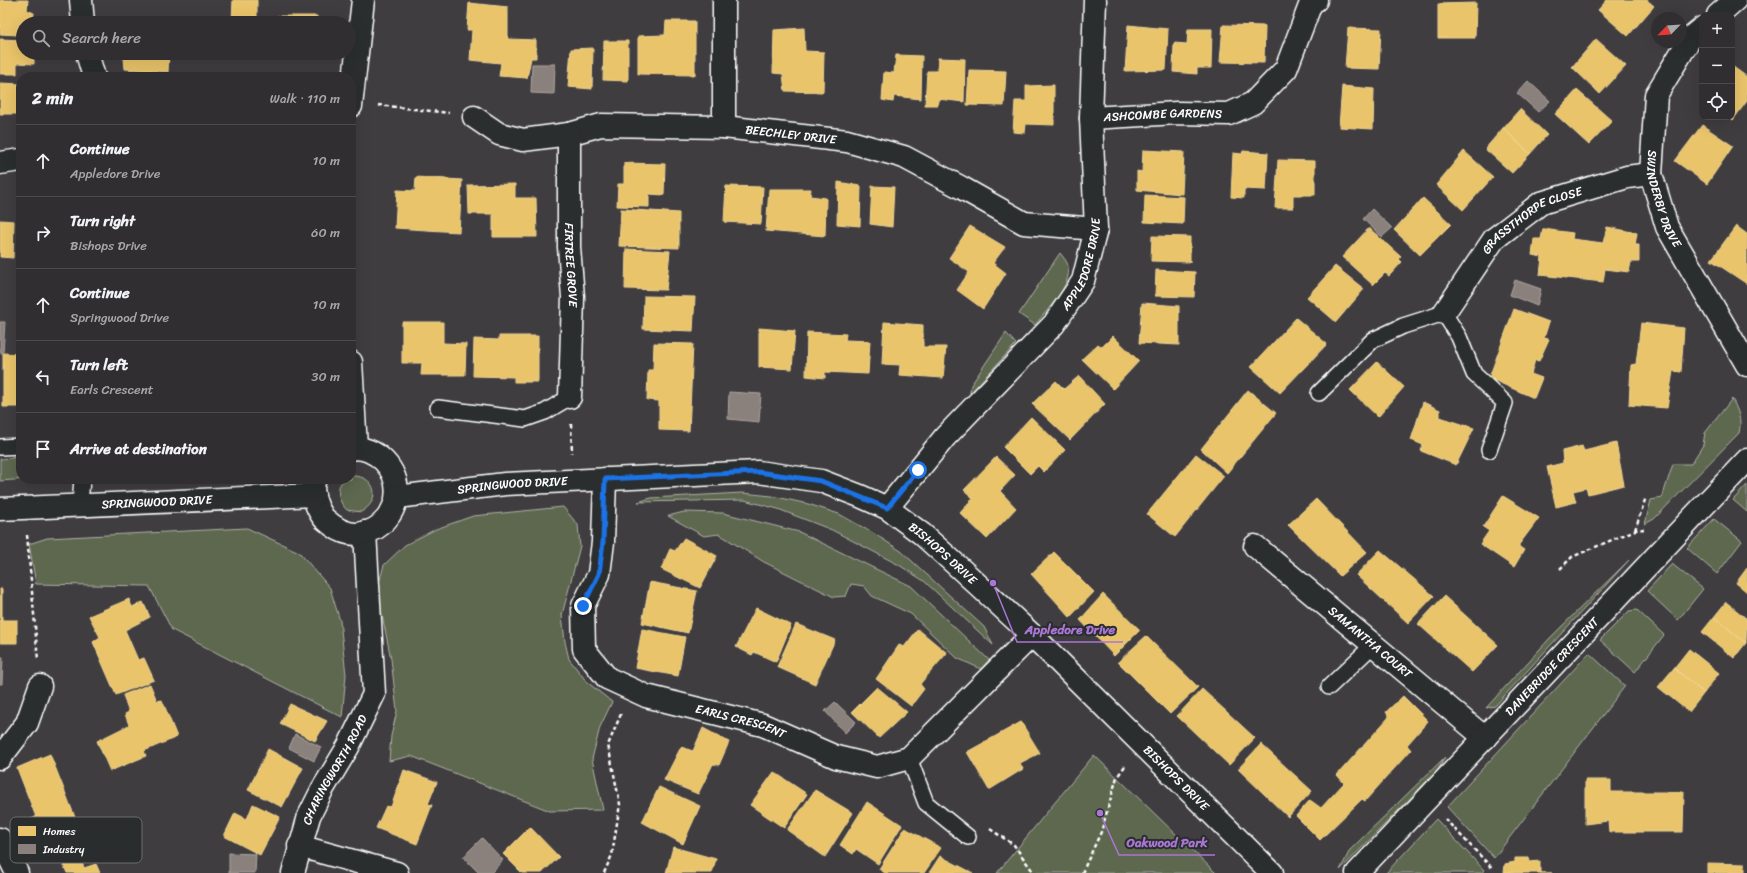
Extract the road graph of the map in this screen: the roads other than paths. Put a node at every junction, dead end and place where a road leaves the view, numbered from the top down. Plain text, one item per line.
1 (81, 0) edge
2 (363, 0) edge
3 (724, 0) edge
4 (1095, 0) edge
5 (1316, 0) edge
6 (1735, 0) edge
7 (1721, 12) edge
8 (82, 16) edge
9 (1699, 30) edge
10 (356, 59) edge
11 (89, 60) edge
12 (356, 60) edge
13 (93, 72) edge
14 (354, 72) edge
15 (474, 117) road end
16 (1091, 118) junction
17 (724, 127) junction
18 (569, 134) junction
19 (16, 161) edge
20 (0, 163) edge
21 (1652, 174) junction
22 (1096, 229) junction
23 (1444, 313) junction
24 (1747, 365) edge
25 (1320, 393) dead end
26 (570, 397) joint
27 (438, 408) dead end
28 (16, 446) edge
29 (0, 447) edge
30 (356, 448) edge
31 (1489, 450) dead end
32 (1747, 460) edge
33 (627, 478) joint
34 (605, 479) junction
35 (82, 484) edge
36 (314, 487) edge
37 (398, 497) junction
38 (80, 504) junction
39 (887, 508) junction
40 (0, 509) edge
41 (365, 532) junction
42 (1255, 546) dead end
43 (1032, 635) junction
44 (1373, 645) junction
45 (40, 686) road end
46 (1329, 687) dead end
47 (1485, 738) junction
48 (0, 758) edge
49 (909, 758) junction
50 (968, 837) dead end
51 (0, 839) edge
52 (299, 846) junction
53 (10, 859) edge
54 (12, 863) edge
55 (17, 873) edge
56 (293, 873) edge
57 (397, 873) edge
58 (1272, 873) edge
59 (1357, 873) edge

1 - 8 street
2 - 10 street
3 - 17 street
4 - 16 street, APPLEDORE DRIVE
5 - 16 street, ASHCOMBE GARDENS
6 - 7 street
9 - 21 street, SWINDERBY DRIVE
11 - 13 street
12 - 14 street
15 - 18 street, BEECHLEY DRIVE
16 - 22 street, APPLEDORE DRIVE
17 - 18 street, BEECHLEY DRIVE
17 - 22 street, BEECHLEY DRIVE
18 - 26 street, FIRTREE GROVE
19 - 20 street
21 - 23 street, GRASSTHORPE CLOSE
21 - 24 street, SWINDERBY DRIVE
22 - 39 street, APPLEDORE DRIVE
23 - 25 lane
23 - 31 lane
26 - 27 lane
28 - 29 lane
30 - 37 street
32 - 47 street, DANEBRIDGE CRESCENT
33 - 34 street, SPRINGWOOD DRIVE
33 - 39 street, BISHOPS DRIVE
34 - 37 street, SPRINGWOOD DRIVE
34 - 49 street, EARLS CRESCENT
35 - 38 lane
36 - 38 street, SPRINGWOOD DRIVE
36 - 41 street
37 - 41 street
38 - 40 street, SPRINGWOOD DRIVE
39 - 43 street, BISHOPS DRIVE
41 - 52 street, CHARINGWORTH ROAD
42 - 44 street, SAMANTHA COURT
43 - 49 street, EARLS CRESCENT
43 - 58 street, BISHOPS DRIVE
44 - 46 lane
44 - 47 street, SAMANTHA COURT
45 - 48 street
47 - 59 street, DANEBRIDGE CRESCENT
49 - 50 lane
51 - 53 street
52 - 56 street, CHARINGWORTH ROAD
52 - 57 street
54 - 55 street

